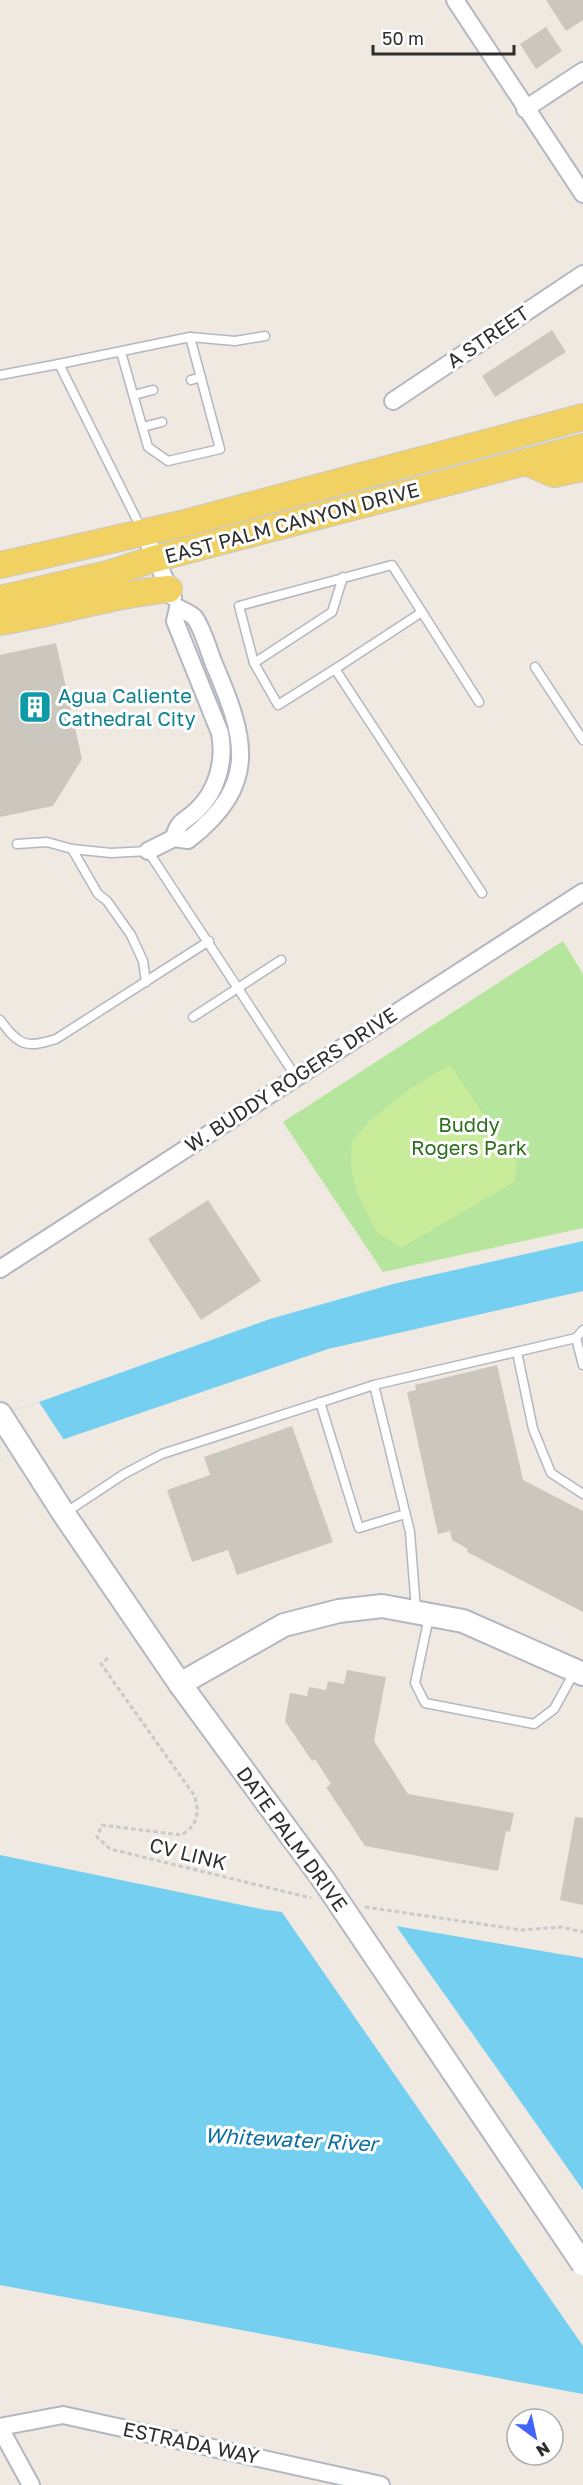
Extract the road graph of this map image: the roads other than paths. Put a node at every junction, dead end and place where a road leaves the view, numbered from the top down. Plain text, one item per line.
1 (455, 0) edge
2 (583, 71) edge
3 (525, 109) junction
4 (583, 194) edge
5 (583, 274) edge
6 (265, 336) dead end
7 (190, 337) junction
8 (121, 352) junction
9 (59, 364) junction
10 (0, 375) edge
11 (201, 377) junction
12 (191, 380) dead end
13 (153, 390) dead end
14 (134, 395) junction
15 (393, 400) dead end
16 (583, 417) edge
17 (162, 422) dead end
18 (143, 427) junction
19 (583, 447) edge
20 (526, 462) junction
21 (583, 468) edge
22 (144, 533) junction
23 (154, 559) junction
24 (0, 565) edge
25 (343, 577) junction
26 (173, 598) junction
27 (0, 599) edge
28 (422, 612) junction
29 (0, 622) edge
30 (254, 663) junction
31 (535, 667) dead end
32 (335, 669) junction
33 (480, 702) dead end
34 (583, 740) edge
35 (17, 844) dead end
36 (72, 849) junction
37 (148, 851) junction
38 (583, 892) edge
39 (482, 893) dead end
40 (209, 941) junction
41 (281, 960) dead end
42 (146, 982) junction
43 (238, 987) junction
44 (193, 1017) dead end
45 (0, 1020) edge
46 (296, 1077) junction
47 (0, 1269) edge
48 (583, 1330) edge
49 (576, 1338) junction
50 (518, 1352) junction
51 (583, 1365) edge
52 (374, 1385) junction
53 (320, 1402) junction
54 (0, 1414) edge
55 (583, 1494) edge
56 (64, 1514) junction
57 (405, 1514) junction
58 (423, 1612) junction
59 (579, 1672) edge
60 (180, 1684) junction
61 (583, 2264) edge
62 (0, 2428) edge
63 (32, 2485) edge
64 (381, 2485) edge

1 - 3 street
2 - 3 street
3 - 4 street
5 - 15 street, A STREET
6 - 7 lane
7 - 8 lane
7 - 11 lane
8 - 9 lane
8 - 14 lane
9 - 10 lane
9 - 22 lane
11 - 12 lane
11 - 18 lane
13 - 14 lane
14 - 18 lane
16 - 22 main road, EAST PALM CANYON DRIVE
17 - 18 lane
19 - 20 main road, EAST PALM CANYON DRIVE
20 - 21 main road
20 - 23 main road, EAST PALM CANYON DRIVE
22 - 23 street
22 - 24 main road, EAST PALM CANYON DRIVE
23 - 26 street
23 - 27 main road, EAST PALM CANYON DRIVE
25 - 28 lane
25 - 30 lane
25 - 30 lane
26 - 29 main road
26 - 37 street
28 - 32 lane
28 - 33 lane
30 - 32 lane
31 - 34 lane
32 - 39 lane
35 - 36 lane
36 - 37 lane
36 - 42 lane
37 - 40 lane
38 - 46 street, W. BUDDY ROGERS DRIVE
40 - 42 lane
40 - 43 lane
41 - 43 lane
42 - 45 lane
43 - 44 lane
43 - 46 lane
46 - 47 street, W. BUDDY ROGERS DRIVE
48 - 49 lane
49 - 50 lane
49 - 51 lane
50 - 52 lane
50 - 55 lane
52 - 53 lane
52 - 57 lane
53 - 56 lane
53 - 57 lane
54 - 56 main road, DATE PALM DRIVE
56 - 60 main road, DATE PALM DRIVE
57 - 58 lane
58 - 59 main road
58 - 59 lane
58 - 60 main road
60 - 61 main road, DATE PALM DRIVE, bridge
62 - 63 street
62 - 64 street, ESTRADA WAY

